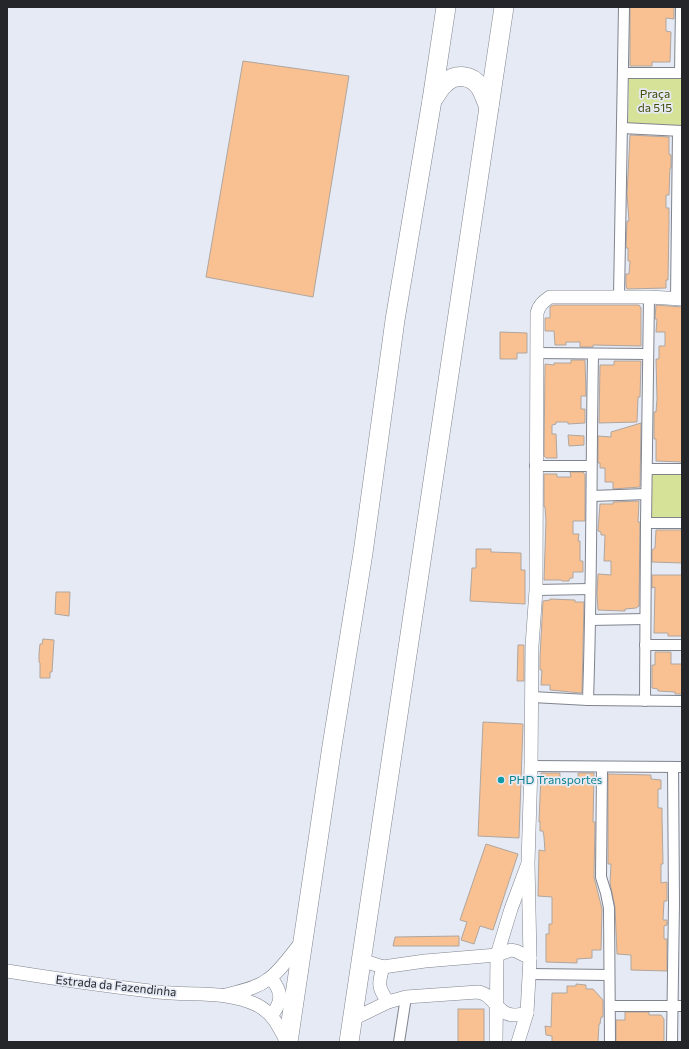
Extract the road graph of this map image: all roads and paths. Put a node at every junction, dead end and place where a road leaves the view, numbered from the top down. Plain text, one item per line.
1 (446, 7) edge
2 (504, 7) edge
3 (624, 7) edge
4 (681, 14) edge
5 (623, 73) junction
6 (681, 73) edge
7 (432, 100) junction
8 (489, 107) junction
9 (622, 128) junction
10 (680, 131) edge
11 (680, 241) edge
12 (618, 297) junction
13 (649, 297) junction
14 (679, 299) edge
15 (536, 353) junction
16 (593, 354) junction
17 (648, 354) junction
18 (535, 466) junction
19 (592, 466) junction
20 (647, 469) junction
21 (682, 469) edge
22 (646, 494) junction
23 (592, 496) junction
24 (646, 523) junction
25 (682, 523) edge
26 (590, 589) junction
27 (536, 590) junction
28 (590, 620) junction
29 (645, 620) junction
30 (645, 645) junction
31 (682, 645) edge
32 (532, 697) junction
33 (588, 700) junction
34 (645, 701) junction
35 (682, 701) edge
36 (531, 766) junction
37 (602, 767) junction
38 (678, 767) edge
39 (528, 862) junction
40 (678, 903) edge
41 (303, 940) junction
42 (497, 955) junction
43 (530, 958) junction
44 (361, 960) junction
45 (383, 967) junction
46 (7, 971) edge
47 (530, 974) junction
48 (609, 975) junction
49 (271, 978) junction
50 (226, 995) junction
51 (406, 997) junction
52 (388, 1002) junction
53 (497, 1006) junction
54 (610, 1006) junction
55 (677, 1006) edge
56 (527, 1013) junction
57 (272, 1015) junction
58 (353, 1019) junction
59 (288, 1042) edge
60 (349, 1042) edge
61 (399, 1042) edge
62 (496, 1042) edge
63 (518, 1042) edge
64 (610, 1042) edge
65 (672, 1042) edge

1 - 7 highway
2 - 8 highway
3 - 5 street
4 - 6 street
5 - 6 street
5 - 9 street
7 - 8 highway
7 - 41 highway
8 - 44 highway
9 - 10 street
9 - 12 street
10 - 11 street
11 - 14 street
12 - 13 street
12 - 15 street
13 - 14 street
13 - 17 street
15 - 16 street
15 - 18 street
16 - 17 street
16 - 19 street
17 - 20 street
18 - 19 street
18 - 27 street
19 - 23 street
20 - 21 street
20 - 22 street
22 - 23 street
22 - 24 street
23 - 26 street
24 - 25 street
24 - 29 street
26 - 27 street
26 - 28 street
27 - 32 street
28 - 29 street
28 - 33 street
29 - 30 street
30 - 31 street
30 - 34 street
32 - 33 street
32 - 36 street
33 - 34 street
34 - 35 street
36 - 37 street
36 - 39 street
37 - 38 street
37 - 48 street
38 - 40 street
39 - 42 street
39 - 43 street
40 - 55 street
41 - 49 street, Estrada da Fazendinha
41 - 59 highway
42 - 43 street
42 - 45 street
42 - 53 street
43 - 47 street
44 - 45 street
44 - 58 highway
45 - 52 street
46 - 50 street, Estrada da Fazendinha
47 - 48 street
47 - 56 street
48 - 54 street
49 - 50 street, Estrada da Fazendinha
49 - 57 street
50 - 57 street, Estrada da Fazendinha
51 - 52 street
51 - 53 street
51 - 61 street
52 - 58 street
53 - 56 street
53 - 62 street
54 - 55 street
54 - 64 street
55 - 65 street
56 - 63 street
57 - 59 street, Estrada da Fazendinha
58 - 60 highway

